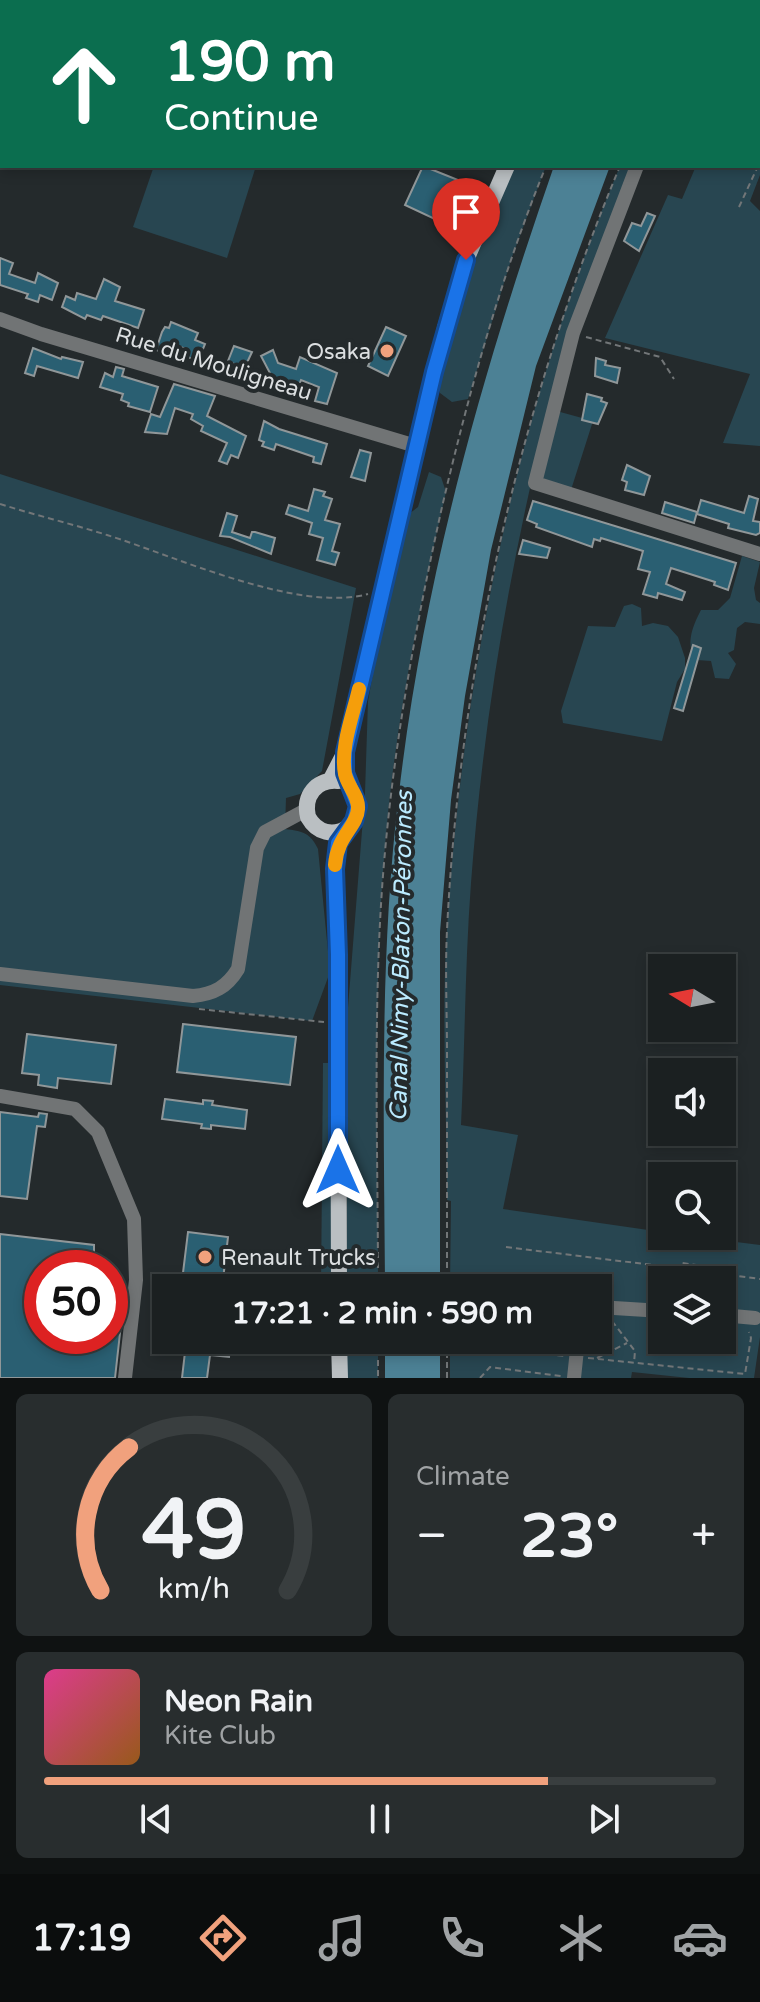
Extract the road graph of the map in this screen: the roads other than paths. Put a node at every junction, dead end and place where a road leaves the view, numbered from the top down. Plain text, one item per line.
1 (506, 168) edge
2 (636, 168) edge
3 (0, 319) edge
4 (416, 446) junction
5 (760, 554) edge
6 (345, 752) junction
7 (330, 781) junction
8 (352, 790) junction
9 (311, 820) junction
10 (349, 827) junction
11 (335, 869) junction
12 (0, 974) edge
13 (0, 1096) edge
14 (339, 1274) edge
15 (612, 1308) edge
16 (648, 1310) edge
17 (736, 1316) edge
18 (753, 1317) road end
19 (339, 1354) edge
20 (576, 1354) edge
21 (125, 1378) edge
22 (340, 1378) edge
23 (574, 1378) edge

1 - 4 main road
2 - 5 street
3 - 4 street, Rue du Mouligneau
4 - 6 main road
6 - 7 main road
6 - 8 main road
7 - 8 main road
7 - 9 main road
8 - 10 main road
9 - 10 main road
9 - 11 main road
9 - 12 street
10 - 11 main road
11 - 14 main road
13 - 21 street
15 - 16 street
17 - 18 street
19 - 22 main road
20 - 23 street

